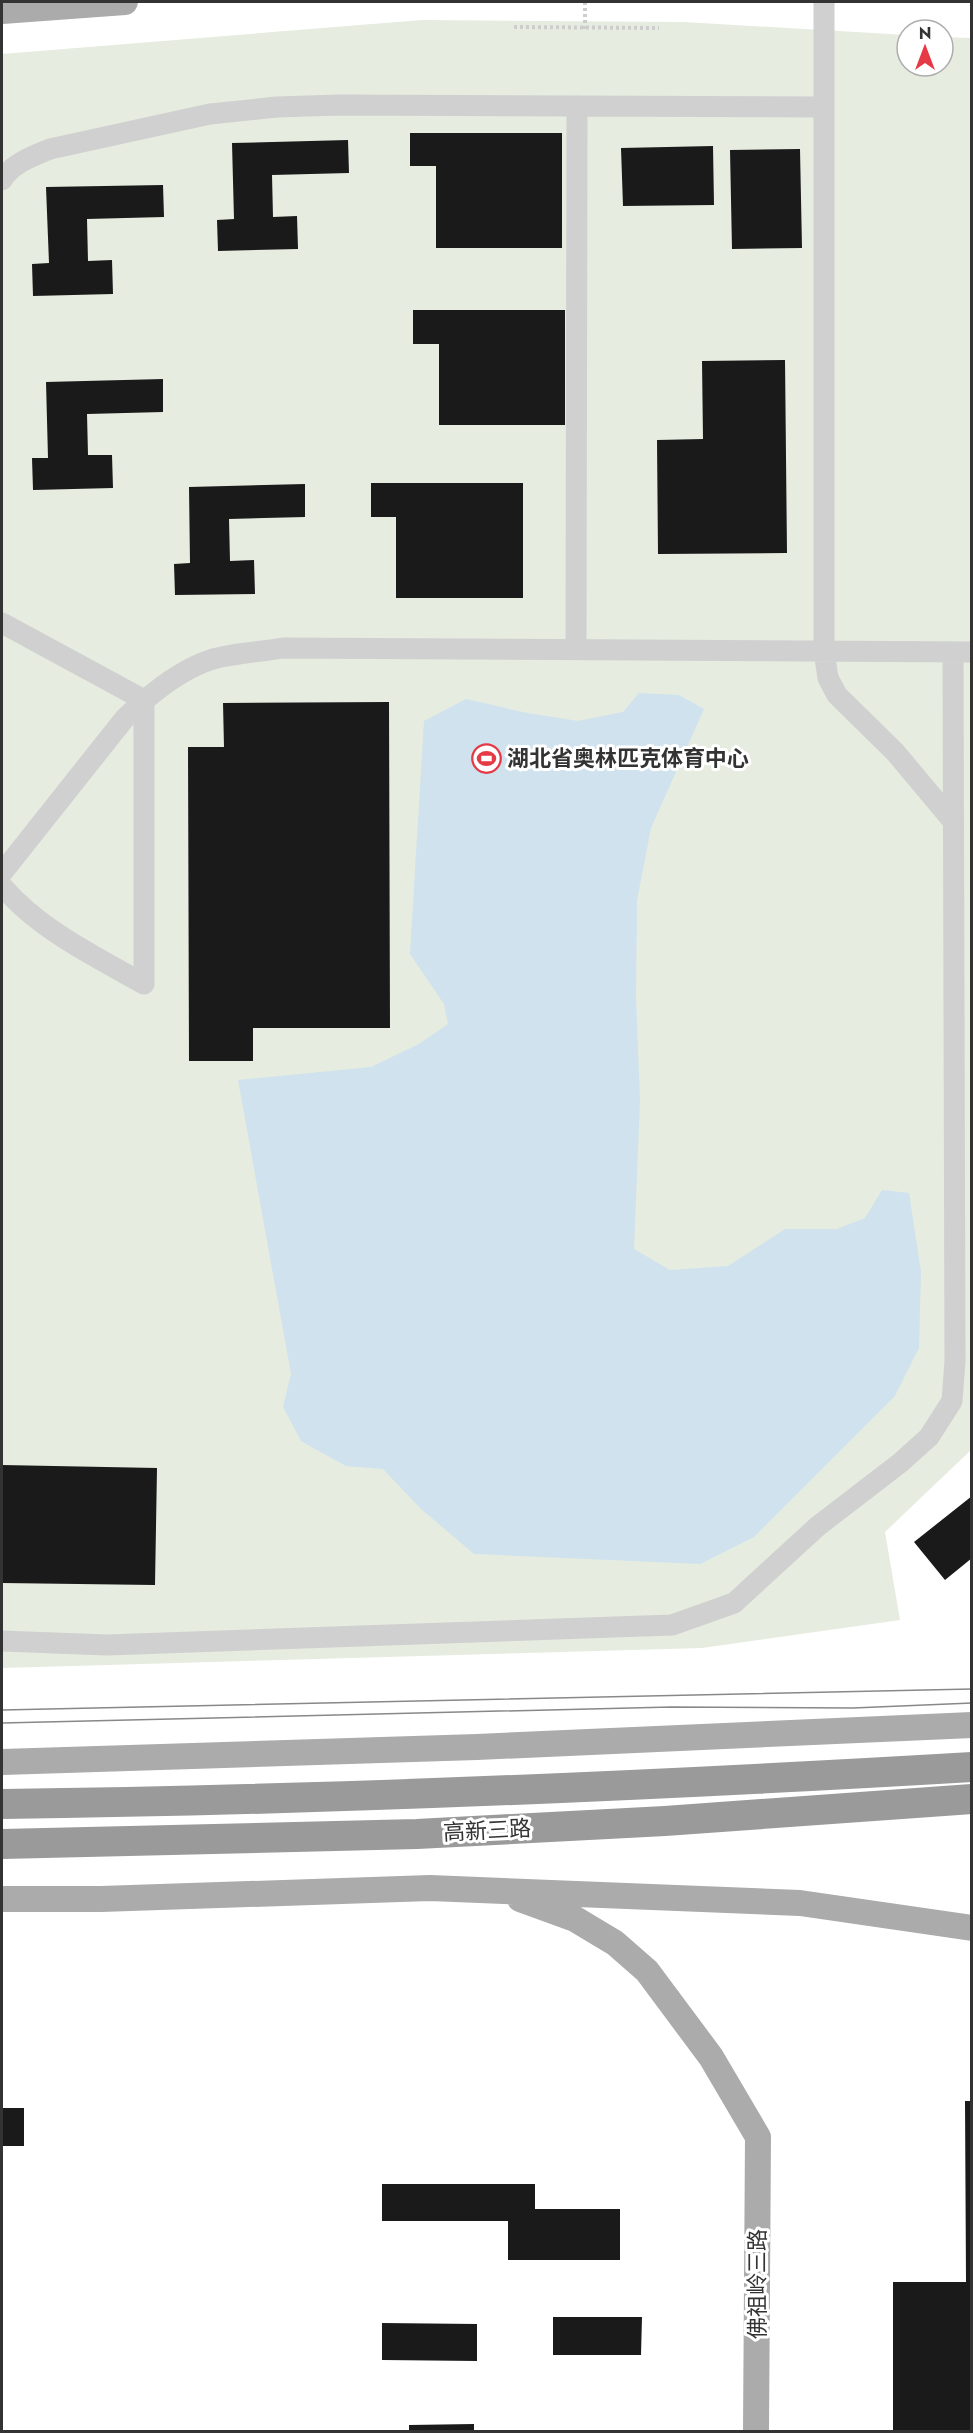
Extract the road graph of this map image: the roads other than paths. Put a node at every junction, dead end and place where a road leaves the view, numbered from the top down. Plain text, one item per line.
1 (125, 2) edge
2 (824, 2) edge
3 (2, 11) edge
4 (577, 106) junction
5 (823, 107) junction
6 (2, 180) edge
7 (2, 623) edge
8 (576, 649) junction
9 (824, 651) junction
10 (962, 652) edge
11 (144, 700) junction
12 (952, 820) junction
13 (2, 873) edge
14 (2, 886) edge
15 (2, 1641) edge
16 (972, 1725) edge
17 (2, 1762) edge
18 (972, 1767) edge
19 (972, 1799) edge
20 (2, 1804) edge
21 (2, 1844) edge
22 (496, 1890) junction
23 (2, 1899) edge
24 (972, 1928) edge
25 (756, 2432) edge

1 - 3 main road
2 - 5 street
4 - 5 street
4 - 6 street
4 - 8 street
5 - 9 street
7 - 11 street
8 - 9 street
8 - 11 street
9 - 10 street
9 - 12 street
10 - 12 street
11 - 13 street
11 - 14 street
12 - 15 street
16 - 17 main road
18 - 20 highway, 高新三路
19 - 21 highway, 高新三路
22 - 23 main road
22 - 24 main road
22 - 25 main road, 佛祖岭三路

